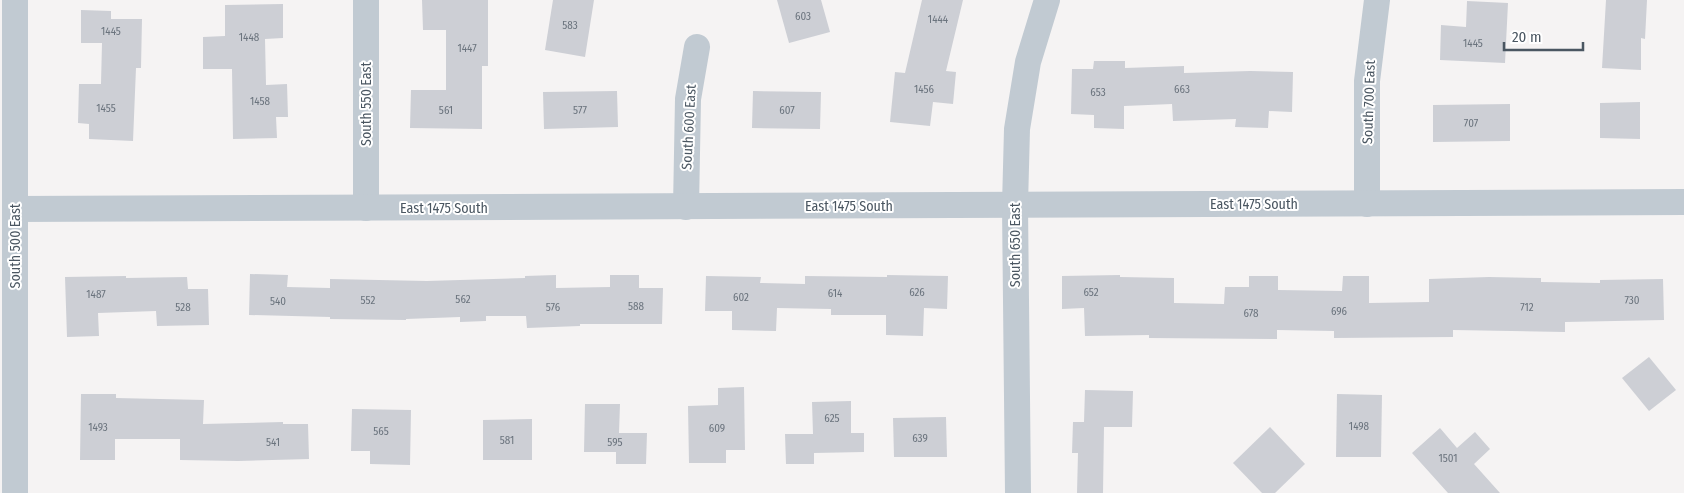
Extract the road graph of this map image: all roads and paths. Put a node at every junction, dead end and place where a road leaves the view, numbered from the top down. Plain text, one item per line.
1 (15, 0) edge
2 (366, 0) edge
3 (1047, 0) edge
4 (1377, 0) edge
5 (697, 48) dead end
6 (1684, 202) edge
7 (1368, 204) junction
8 (1015, 205) junction
9 (686, 207) junction
10 (366, 208) junction
11 (15, 210) junction
12 (15, 493) edge
13 (1018, 493) edge

1 - 11 street, South 500 East
2 - 10 street, South 550 East
3 - 8 street, South 650 East
4 - 7 street, South 700 East
5 - 9 street, South 600 East
6 - 7 street, East 1475 South
7 - 8 street, East 1475 South
8 - 9 street, East 1475 South
8 - 13 street, South 650 East
9 - 10 street, East 1475 South
10 - 11 street, East 1475 South
11 - 12 street, South 500 East

